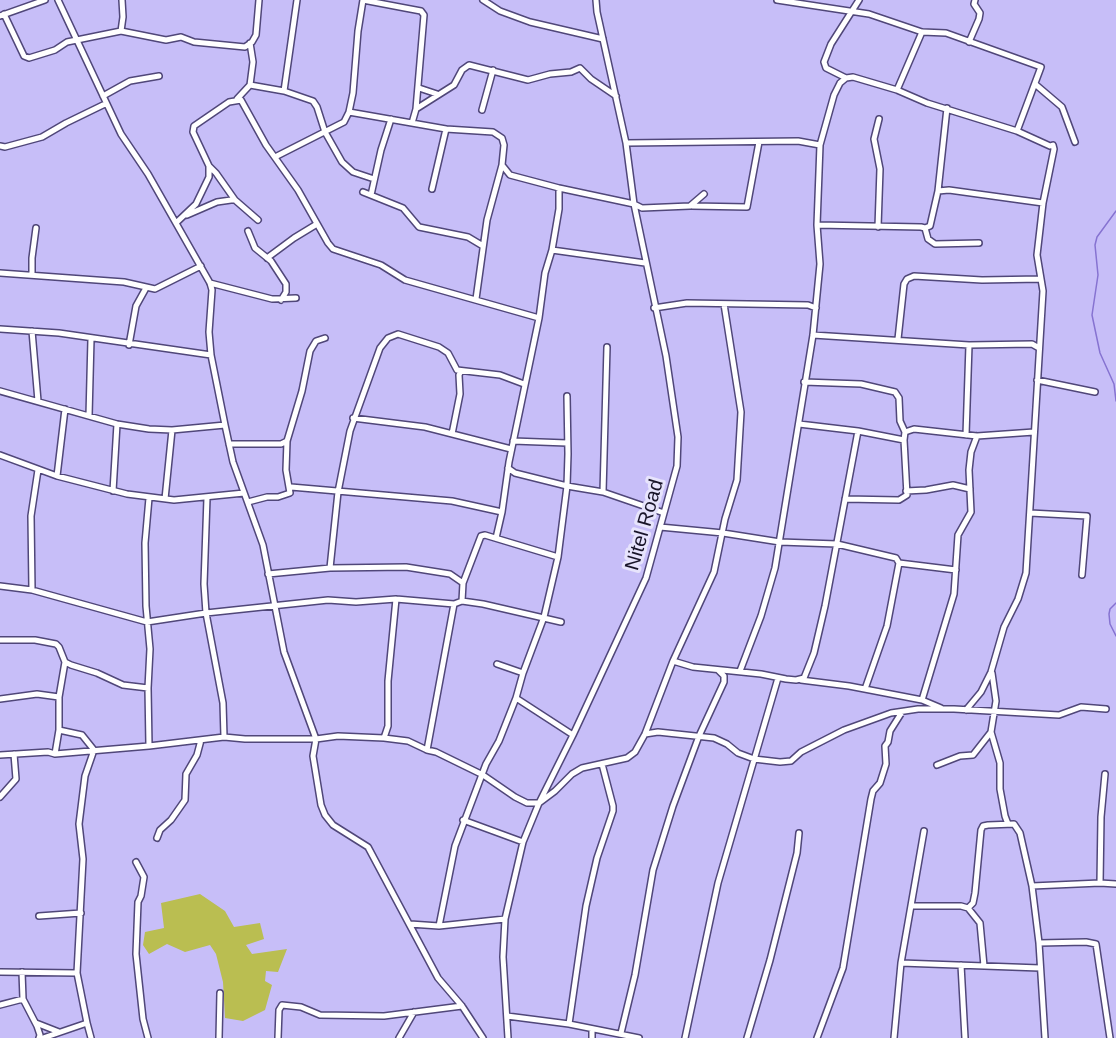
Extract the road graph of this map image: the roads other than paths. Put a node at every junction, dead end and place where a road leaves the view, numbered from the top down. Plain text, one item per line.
1 (45, 0) edge
2 (58, 0) edge
3 (122, 0) edge
4 (259, 0) edge
5 (297, 0) edge
6 (363, 0) edge
7 (483, 0) edge
8 (596, 0) edge
9 (777, 0) edge
10 (859, 0) edge
11 (975, 0) edge
12 (852, 12) junction
13 (2, 15) edge
14 (121, 31) junction
15 (922, 32) junction
16 (603, 39) junction
17 (76, 41) junction
18 (969, 42) junction
19 (250, 43) junction
20 (493, 70) junction
21 (159, 76) dead end
22 (846, 78) junction
23 (1035, 84) junction
24 (250, 85) junction
25 (419, 88) junction
26 (897, 90) junction
27 (284, 91) junction
28 (437, 94) junction
29 (102, 96) junction
30 (616, 96) junction
31 (237, 99) junction
32 (105, 104) junction
33 (947, 108) junction
34 (416, 109) junction
35 (482, 110) dead end
36 (349, 112) junction
37 (391, 119) junction
38 (879, 119) dead end
39 (412, 123) junction
40 (446, 129) junction
41 (1017, 131) junction
42 (325, 132) junction
43 (759, 142) junction
44 (1075, 142) dead end
45 (626, 143) junction
46 (820, 145) junction
47 (0, 146) edge
48 (275, 157) junction
49 (502, 165) junction
50 (208, 166) junction
51 (374, 178) junction
52 (559, 188) junction
53 (432, 189) dead end
54 (938, 191) junction
55 (363, 192) dead end
56 (704, 194) dead end
57 (371, 195) junction
58 (236, 200) junction
59 (1043, 203) junction
60 (634, 204) junction
61 (690, 206) junction
62 (186, 216) junction
63 (258, 220) dead end
64 (177, 222) junction
65 (317, 224) junction
66 (817, 225) junction
67 (878, 227) junction
68 (36, 228) dead end
69 (925, 228) junction
70 (248, 231) dead end
71 (979, 243) dead end
72 (483, 246) junction
73 (552, 250) junction
74 (267, 258) junction
75 (645, 263) junction
76 (201, 266) junction
77 (0, 273) edge
78 (32, 275) junction
79 (1041, 279) junction
80 (210, 283) junction
81 (146, 288) junction
82 (296, 298) dead end
83 (476, 299) junction
84 (281, 300) junction
85 (817, 300) junction
86 (724, 304) junction
87 (808, 305) junction
88 (654, 308) junction
89 (816, 308) junction
90 (539, 318) junction
91 (0, 328) edge
92 (32, 331) junction
93 (813, 335) junction
94 (325, 338) dead end
95 (91, 339) junction
96 (898, 339) junction
97 (129, 345) junction
98 (969, 345) junction
99 (607, 347) dead end
100 (1039, 348) junction
101 (211, 355) junction
102 (461, 371) junction
103 (1037, 380) junction
104 (804, 382) junction
105 (525, 384) junction
106 (0, 391) edge
107 (1095, 392) dead end
108 (567, 396) dead end
109 (38, 401) junction
110 (65, 409) junction
111 (89, 416) junction
112 (353, 418) junction
113 (117, 424) junction
114 (799, 424) junction
115 (225, 425) junction
116 (172, 430) junction
117 (858, 431) junction
118 (905, 432) junction
119 (1035, 432) junction
120 (452, 434) junction
121 (966, 435) junction
122 (977, 436) junction
123 (904, 440) junction
124 (287, 441) junction
125 (513, 441) junction
126 (567, 443) junction
127 (229, 444) junction
128 (511, 449) junction
129 (0, 455) edge
130 (508, 468) junction
131 (38, 470) junction
132 (57, 476) junction
133 (567, 486) junction
134 (291, 487) junction
135 (970, 489) junction
136 (113, 491) junction
137 (906, 491) junction
138 (338, 492) junction
139 (603, 492) junction
140 (244, 493) junction
141 (149, 498) junction
142 (207, 498) junction
143 (165, 499) junction
144 (845, 499) junction
145 (248, 502) junction
146 (502, 512) junction
147 (664, 513) junction
148 (1030, 513) junction
149 (660, 527) junction
150 (723, 533) junction
151 (496, 538) junction
152 (780, 542) junction
153 (837, 544) junction
154 (558, 557) junction
155 (899, 562) junction
156 (330, 568) junction
157 (956, 570) junction
158 (268, 574) junction
159 (1082, 575) dead end
160 (463, 583) junction
161 (0, 586) edge
162 (32, 590) junction
163 (396, 599) junction
164 (462, 601) junction
165 (454, 604) junction
166 (274, 606) junction
167 (206, 613) junction
168 (544, 617) junction
169 (147, 622) junction
170 (561, 622) dead end
171 (0, 640) edge
172 (673, 661) junction
173 (65, 662) junction
174 (497, 664) dead end
175 (718, 670) junction
176 (740, 671) junction
177 (992, 672) junction
178 (523, 673) junction
179 (778, 678) junction
180 (796, 680) junction
181 (148, 688) junction
182 (865, 689) junction
183 (59, 697) junction
184 (516, 698) junction
185 (0, 699) edge
186 (921, 700) junction
187 (1106, 709) dead end
188 (944, 710) junction
189 (966, 710) junction
190 (995, 711) junction
191 (902, 712) junction
192 (59, 730) junction
193 (991, 732) junction
194 (645, 734) junction
195 (573, 735) junction
196 (224, 736) junction
197 (699, 736) junction
198 (384, 738) junction
199 (316, 739) junction
200 (201, 740) junction
201 (149, 746) junction
202 (94, 750) junction
203 (427, 750) junction
204 (14, 754) junction
205 (55, 754) junction
206 (0, 755) edge
207 (754, 759) junction
208 (602, 764) junction
209 (937, 765) dead end
210 (1105, 774) dead end
211 (483, 775) junction
212 (0, 797) edge
213 (539, 802) junction
214 (464, 820) junction
215 (1008, 824) junction
216 (924, 831) dead end
217 (799, 833) dead end
218 (157, 838) dead end
219 (523, 842) junction
220 (136, 862) dead end
221 (1100, 883) junction
222 (1116, 884) edge
223 (1032, 886) junction
224 (912, 906) junction
225 (968, 908) junction
226 (81, 913) junction
227 (39, 916) dead end
228 (505, 919) junction
229 (410, 924) junction
230 (440, 926) junction
231 (1039, 943) junction
232 (901, 963) junction
233 (961, 965) junction
234 (984, 966) junction
235 (1040, 968) junction
236 (0, 972) edge
237 (22, 972) junction
238 (77, 973) junction
239 (220, 993) dead end
240 (23, 999) junction
241 (0, 1005) edge
242 (462, 1006) junction
243 (414, 1012) junction
244 (507, 1016) junction
245 (35, 1022) junction
246 (87, 1023) junction
247 (569, 1024) junction
248 (592, 1029) junction
249 (59, 1032) junction
250 (621, 1033) junction
251 (41, 1038) edge
252 (91, 1038) edge
253 (148, 1038) edge
254 (219, 1038) edge
255 (278, 1038) edge
256 (399, 1038) edge
257 (483, 1038) edge
258 (508, 1038) edge
259 (592, 1038) edge
260 (639, 1038) edge
261 (685, 1038) edge
262 (747, 1038) edge
263 (817, 1038) edge
264 (894, 1038) edge
265 (965, 1038) edge
266 (1045, 1038) edge
267 (1110, 1038) edge

1 - 13 street
2 - 17 street
3 - 14 street
4 - 19 street
5 - 27 street
6 - 25 street
6 - 36 street
7 - 16 street
8 - 16 street, Nitel Road
9 - 12 street
10 - 12 street
11 - 18 street
12 - 15 street
12 - 22 street
13 - 17 street
14 - 17 street
14 - 19 street
15 - 18 street
15 - 26 street
16 - 30 street, Nitel Road
17 - 29 street
18 - 23 street
19 - 24 street
20 - 28 street
20 - 30 street
20 - 35 street
21 - 29 street
22 - 26 street
22 - 46 street
23 - 41 street
23 - 44 street
24 - 27 street
24 - 31 street
25 - 28 street
25 - 34 street
26 - 33 street
27 - 42 street
28 - 34 street
29 - 32 street
30 - 45 street, Nitel Road
31 - 48 street
31 - 50 street
32 - 47 street
32 - 64 street
33 - 41 street
33 - 54 street
34 - 39 street
36 - 37 street
36 - 42 street
37 - 39 street
37 - 51 street
38 - 67 street
39 - 40 street
40 - 49 street
40 - 53 street
41 - 59 street
42 - 48 street
42 - 51 street
43 - 45 street
43 - 46 street
43 - 61 street
45 - 60 street, Nitel Road
46 - 66 street
48 - 65 street
49 - 52 street
49 - 72 street
50 - 58 street
50 - 62 street
51 - 57 street
52 - 60 street
52 - 73 street
54 - 59 street
54 - 69 street
55 - 57 street
56 - 61 street
57 - 72 street
58 - 62 street
58 - 63 street
59 - 79 street
60 - 61 street
60 - 75 street, Nitel Road
62 - 64 street
64 - 76 street
65 - 74 street
65 - 83 street
66 - 67 street
66 - 85 street
67 - 69 street
68 - 78 street
69 - 71 street
70 - 74 street
72 - 83 street
73 - 75 street
73 - 90 street
74 - 84 street
75 - 88 street, Nitel Road
76 - 80 street
76 - 81 street
77 - 78 street
78 - 81 street
79 - 96 street
79 - 100 street
80 - 84 street
80 - 101 street
81 - 97 street
82 - 84 street
83 - 90 street
85 - 87 street
85 - 89 street
86 - 87 street
86 - 88 street
86 - 150 street
87 - 89 street
88 - 147 street, Nitel Road
89 - 93 street
90 - 105 street
91 - 92 street
92 - 95 street
92 - 109 street
93 - 96 street
93 - 104 street
94 - 124 street
95 - 97 street
95 - 111 street
96 - 98 street
97 - 101 street
98 - 100 street
98 - 121 street
99 - 139 street
100 - 103 street
101 - 115 street
102 - 105 street
102 - 112 street
102 - 120 street
103 - 107 street
103 - 119 street
104 - 114 street
104 - 118 street
105 - 125 street
106 - 109 street
108 - 126 street
109 - 110 street
110 - 111 street
110 - 132 street
111 - 113 street
112 - 120 street
112 - 138 street
113 - 116 street
113 - 136 street
114 - 117 street
114 - 152 street
115 - 116 street
115 - 127 street
116 - 143 street
117 - 123 street
117 - 144 street
118 - 121 street
118 - 123 street
119 - 122 street
119 - 148 street
120 - 128 street
121 - 122 street
122 - 135 street
123 - 137 street
124 - 127 street
124 - 134 street
125 - 126 street
125 - 128 street
126 - 133 street
127 - 140 street
128 - 130 street
129 - 131 street
130 - 133 street
130 - 146 street
131 - 132 street
131 - 162 street
132 - 136 street
133 - 139 street
133 - 154 street
134 - 138 street
134 - 145 street
135 - 137 street
135 - 157 street
136 - 141 street
137 - 144 street
138 - 146 street
138 - 156 street
139 - 147 street
140 - 142 street
140 - 145 street
141 - 143 street
141 - 169 street
142 - 143 street
142 - 167 street
144 - 153 street
145 - 158 street
146 - 151 street
147 - 149 street, Nitel Road
148 - 159 street
148 - 177 street
149 - 150 street
149 - 195 street, Nitel Road
150 - 152 street
150 - 172 street
151 - 154 street
151 - 160 street
152 - 153 street
152 - 176 street
153 - 155 street
153 - 180 street
154 - 168 street
155 - 157 street
155 - 182 street
156 - 158 street
156 - 160 street
157 - 186 street
158 - 166 street
160 - 164 street
161 - 162 street
162 - 169 street
163 - 165 street
163 - 166 street
163 - 198 street
164 - 165 street
164 - 168 street
165 - 203 street
166 - 167 street
166 - 199 street
167 - 169 street
167 - 196 street
168 - 170 street
168 - 178 street
169 - 181 street
171 - 173 street
172 - 175 street
172 - 194 street
173 - 181 street
173 - 183 street
174 - 178 street
175 - 176 street
175 - 197 street
176 - 179 street
177 - 189 street
177 - 190 street
178 - 184 street
179 - 180 street
179 - 207 street
180 - 182 street
181 - 201 street
182 - 186 street
183 - 185 street
183 - 192 street
184 - 195 street
184 - 211 street
186 - 188 street
187 - 190 street
188 - 189 street
188 - 191 street
189 - 190 street
190 - 193 street
191 - 207 street
191 - 263 street
192 - 202 street
192 - 205 street
193 - 209 street
193 - 215 street
194 - 197 street
194 - 208 street
195 - 213 street, Nitel Road
196 - 199 street
196 - 200 street
197 - 207 street
197 - 250 street
198 - 199 street
198 - 203 street
199 - 229 street
200 - 201 street
200 - 218 street
201 - 202 street
202 - 205 street
202 - 226 street
203 - 211 street
204 - 205 street
204 - 206 street
204 - 212 street
207 - 261 street
208 - 213 street
208 - 247 street
210 - 221 street
211 - 213 street
211 - 214 street
213 - 219 street, Nitel Road
214 - 219 street
214 - 230 street
215 - 223 street
215 - 225 street
216 - 224 street
217 - 262 street
219 - 228 street, Nitel Road
220 - 253 street
221 - 222 street
221 - 223 street
223 - 231 street
224 - 225 street
224 - 232 street
225 - 234 street
226 - 227 street
226 - 238 street
228 - 230 street
228 - 244 street, Nitel Road
229 - 230 street
229 - 242 street
231 - 235 street
231 - 267 street
232 - 233 street
232 - 264 street
233 - 234 street
233 - 265 street
234 - 235 street
235 - 266 street
236 - 237 street
237 - 238 street
237 - 240 street
238 - 246 street
239 - 254 street
240 - 241 street
240 - 245 street
242 - 243 street
242 - 257 street
243 - 255 street
243 - 256 street
244 - 247 street
244 - 258 street, Nitel Road
245 - 249 street
245 - 251 street
246 - 249 street
246 - 252 street
247 - 248 street
248 - 250 street
248 - 259 street
249 - 251 street
250 - 260 street

